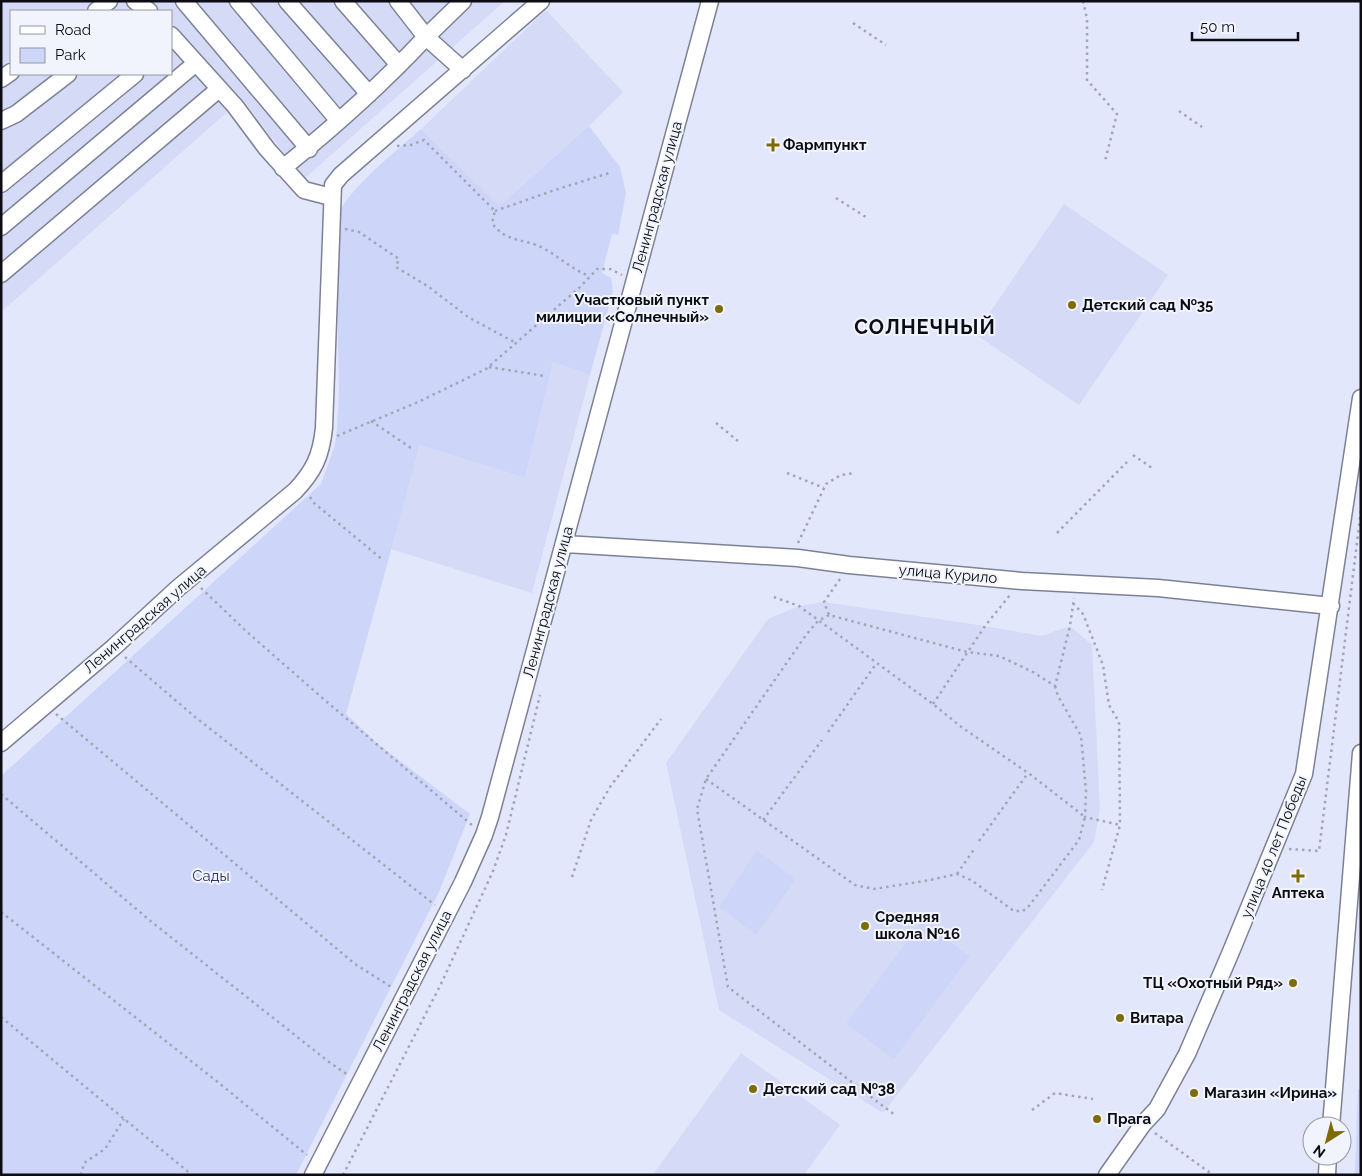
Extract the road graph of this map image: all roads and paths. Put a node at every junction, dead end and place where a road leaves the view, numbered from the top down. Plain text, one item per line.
1 (109, 1) edge
2 (135, 1) edge
3 (184, 1) edge
4 (238, 1) edge
5 (288, 1) edge
6 (343, 1) edge
7 (398, 1) edge
8 (541, 1) edge
9 (710, 1) edge
10 (1084, 1) edge
11 (460, 2) edge
12 (97, 10) edge
13 (148, 10) edge
14 (853, 23) dead end
15 (426, 37) junction
16 (173, 40) edge
17 (886, 45) dead end
18 (196, 63) junction
19 (399, 65) junction
20 (463, 70) junction
21 (67, 75) edge
22 (134, 75) edge
23 (219, 89) junction
24 (369, 94) junction
25 (1179, 111) dead end
26 (1, 121) edge
27 (339, 121) junction
28 (1202, 127) dead end
29 (395, 146) dead end
30 (309, 148) junction
31 (1105, 161) dead end
32 (283, 168) junction
33 (609, 173) dead end
34 (1, 184) edge
35 (331, 197) junction
36 (836, 198) dead end
37 (495, 212) junction
38 (869, 218) dead end
39 (330, 226) junction
40 (1, 227) edge
41 (1, 274) edge
42 (590, 276) junction
43 (635, 281) junction
44 (516, 343) junction
45 (489, 366) junction
46 (545, 376) dead end
47 (1361, 398) edge
48 (371, 422) junction
49 (716, 423) dead end
50 (738, 441) dead end
51 (322, 442) junction
52 (414, 450) dead end
53 (1132, 455) dead end
54 (1127, 462) dead end
55 (1152, 468) dead end
56 (787, 473) dead end
57 (854, 473) dead end
58 (304, 482) junction
59 (824, 488) junction
60 (1361, 510) edge
61 (1056, 532) dead end
62 (565, 544) junction
63 (791, 558) junction
64 (382, 560) dead end
65 (849, 565) junction
66 (190, 578) junction
67 (1022, 581) junction
68 (1074, 584) junction
69 (771, 596) dead end
70 (1073, 603) junction
71 (1331, 606) junction
72 (829, 615) junction
73 (818, 621) junction
74 (114, 647) junction
75 (967, 652) junction
76 (876, 664) junction
77 (1055, 686) junction
78 (933, 704) junction
79 (46, 705) junction
80 (661, 719) dead end
81 (828, 732) dead end
82 (822, 740) dead end
83 (1, 743) edge
84 (1361, 753) edge
85 (1028, 773) junction
86 (706, 779) junction
87 (1, 794) edge
88 (1085, 818) junction
89 (763, 820) junction
90 (1120, 825) junction
91 (484, 834) junction
92 (980, 841) dead end
93 (975, 848) dead end
94 (1287, 848) dead end
95 (956, 874) junction
96 (572, 877) dead end
97 (1102, 890) dead end
98 (1, 912) edge
99 (446, 914) junction
100 (405, 995) junction
101 (1, 1018) edge
102 (360, 1082) junction
103 (1093, 1099) dead end
104 (1032, 1110) dead end
105 (896, 1116) dead end
106 (1331, 1116) edge
107 (124, 1119) junction
108 (1143, 1124) junction
109 (316, 1169) edge
110 (81, 1175) edge
111 (192, 1175) edge
112 (1107, 1175) edge
113 (1213, 1175) edge

1 - 12 street
2 - 13 street
3 - 30 street
4 - 27 street
5 - 24 street
6 - 19 street
7 - 15 street
8 - 20 street, Ленинградская улица
9 - 43 street, Ленинградская улица
10 - 31 path
11 - 15 street
14 - 17 path
15 - 19 street
15 - 20 street
16 - 18 street
18 - 23 street
18 - 40 street
19 - 24 street
20 - 35 street, Ленинградская улица
21 - 26 street
22 - 34 street
23 - 32 street
23 - 41 street
24 - 27 street
25 - 28 path
27 - 30 street
29 - 37 path
30 - 32 street
32 - 35 street
33 - 37 path
35 - 39 street, Ленинградская улица
36 - 38 path
37 - 42 path
39 - 44 path
39 - 51 street, Ленинградская улица
42 - 43 path
42 - 44 path
43 - 62 street, Ленинградская улица
44 - 45 path
45 - 46 path
45 - 48 path
47 - 71 street, улица 40 лет Победы
48 - 51 path
48 - 52 path
49 - 50 path
51 - 58 street, Ленинградская улица
53 - 55 path
54 - 61 path
56 - 59 path
57 - 59 path
58 - 64 path
58 - 66 street, Ленинградская улица
59 - 63 path
60 - 94 path
62 - 63 street, улица Курило
62 - 91 street, Ленинградская улица
63 - 65 street, улица Курило
65 - 67 street, улица Курило
65 - 72 path
66 - 74 street, Ленинградская улица
66 - 91 path
67 - 68 street, улица Курило
67 - 75 path
68 - 70 path
68 - 71 street, улица Курило
69 - 73 path
70 - 77 path
70 - 90 path
71 - 108 street, улица 40 лет Победы
72 - 73 path
72 - 75 path
73 - 76 path
73 - 86 path
74 - 79 street, Ленинградская улица
74 - 99 path
75 - 77 path
75 - 78 path
76 - 78 path
76 - 81 path
77 - 88 path
78 - 85 path
79 - 83 street, Ленинградская улица
79 - 100 path
80 - 96 path
82 - 89 path
84 - 106 street
85 - 88 path
85 - 92 path
86 - 89 path
86 - 105 path
87 - 102 path
88 - 90 path
88 - 95 path
89 - 95 path
90 - 97 path
91 - 99 street, Ленинградская улица
93 - 95 path
98 - 109 path
99 - 100 street, Ленинградская улица
100 - 102 street, Ленинградская улица
101 - 107 path
102 - 109 street, Ленинградская улица
103 - 104 path
107 - 110 path
107 - 111 path
108 - 112 street, улица 40 лет Победы
108 - 113 path

